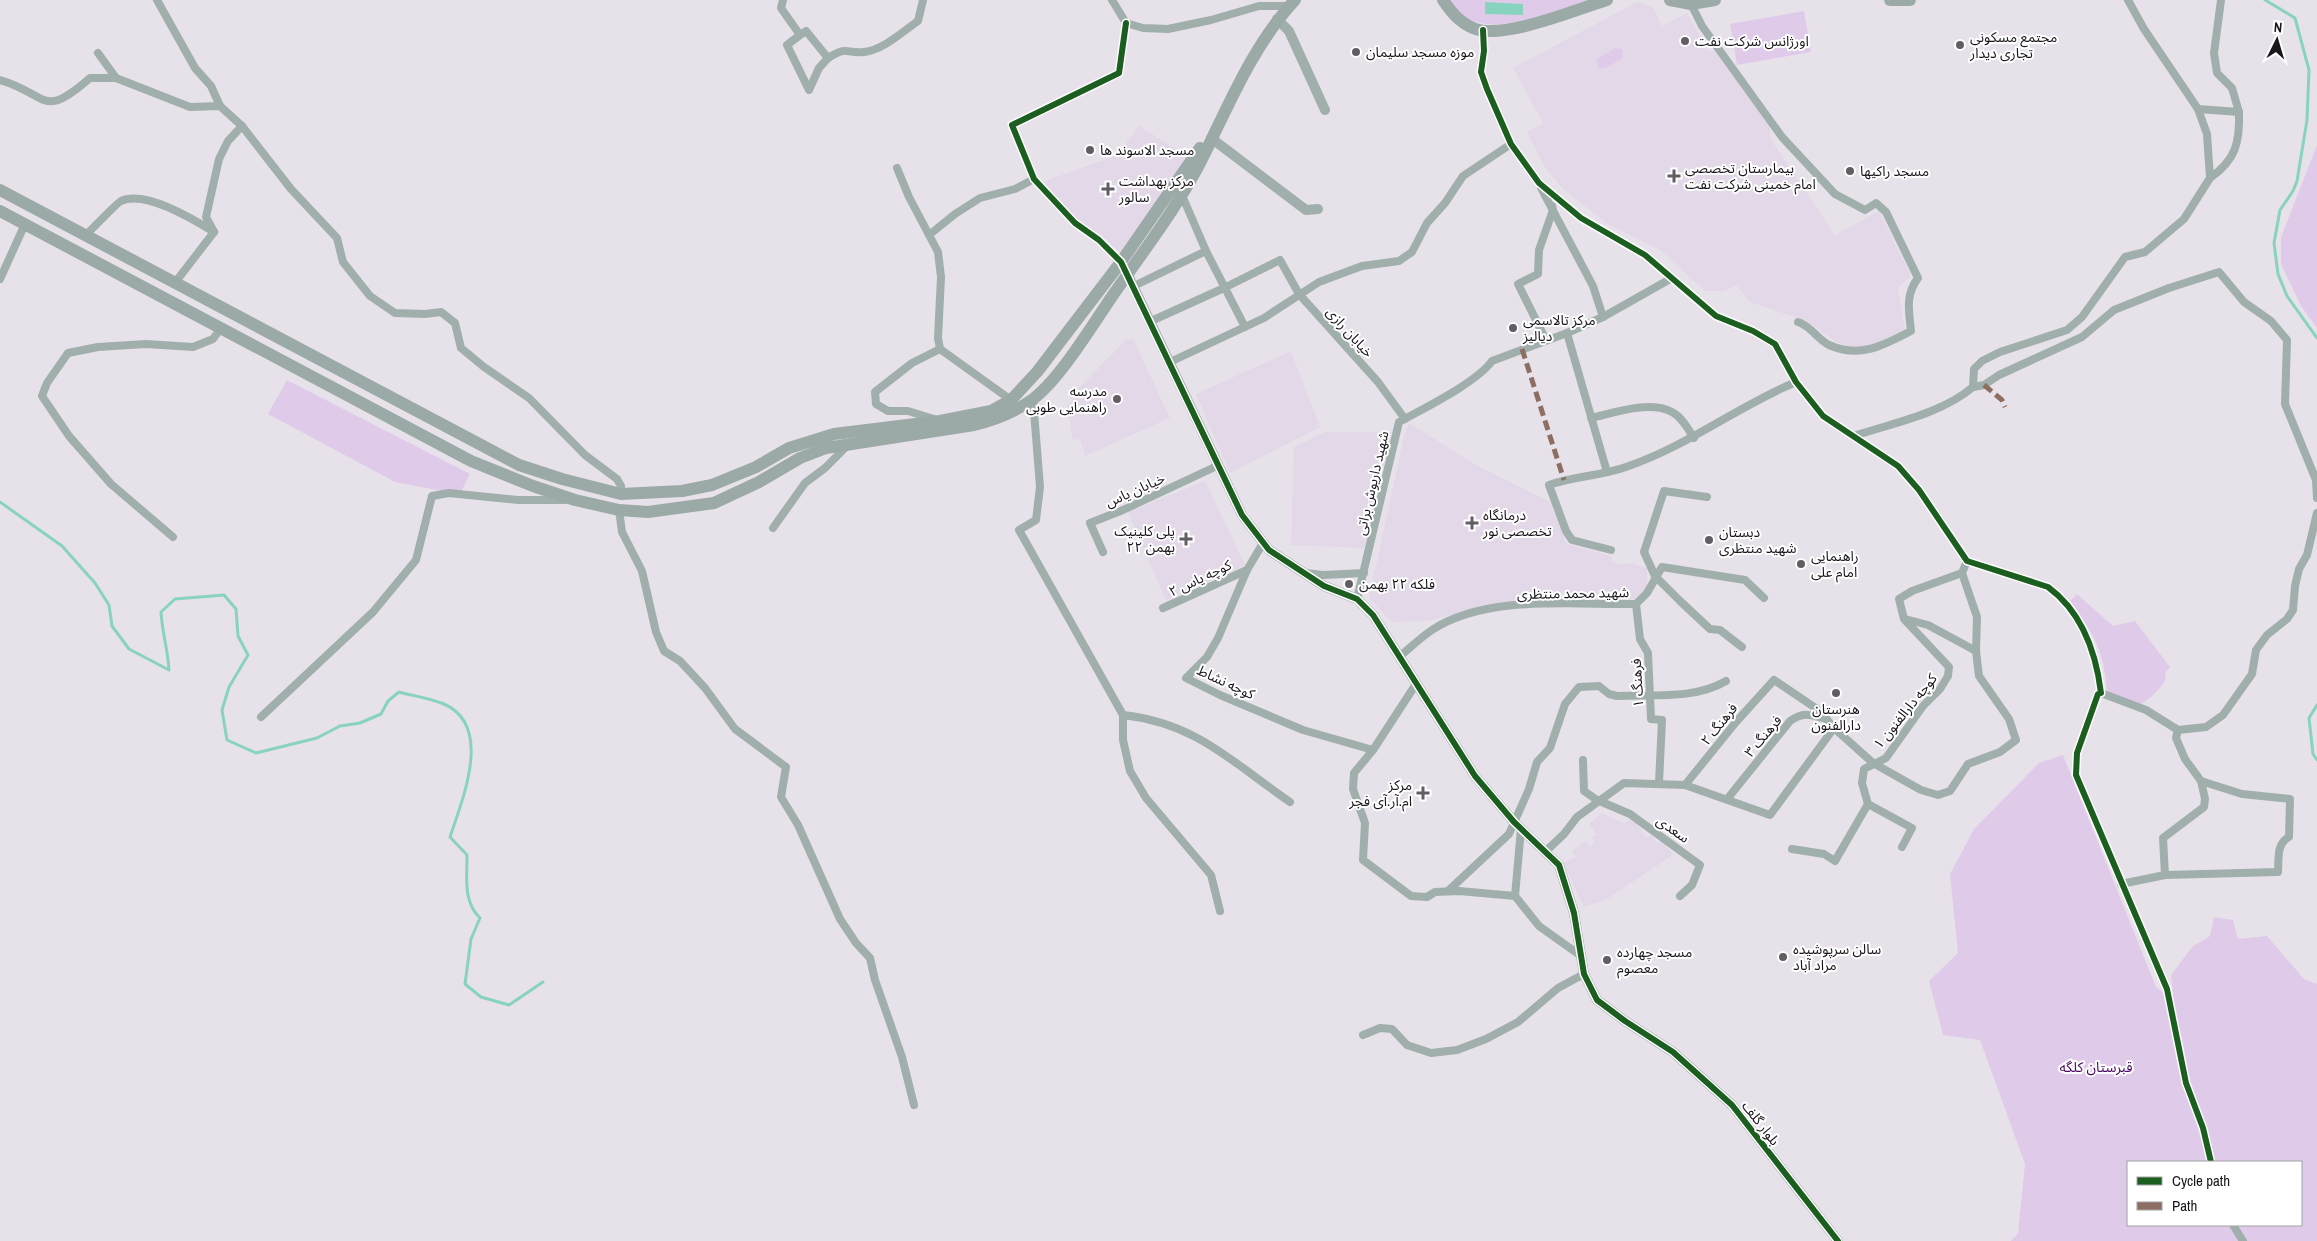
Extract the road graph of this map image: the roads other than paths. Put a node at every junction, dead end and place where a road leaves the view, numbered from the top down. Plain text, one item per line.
1 (157, 0) edge
2 (783, 0) edge
3 (923, 0) edge
4 (1112, 0) edge
5 (1443, 0) edge
6 (1608, 0) edge
7 (1670, 0) edge
8 (1712, 0) edge
9 (1890, 0) edge
10 (1910, 0) edge
11 (2128, 0) edge
12 (2221, 0) edge
13 (1259, 3) edge
14 (1293, 3) edge
15 (1691, 4) junction
16 (1277, 19) junction
17 (1126, 23) junction
18 (1483, 30) junction
19 (800, 35) junction
20 (98, 53) dead end
21 (828, 58) junction
22 (116, 78) junction
23 (0, 80) edge
24 (220, 106) junction
25 (2198, 109) junction
26 (1325, 110) dead end
27 (2239, 112) junction
28 (242, 126) junction
29 (1211, 138) junction
30 (1511, 144) junction
31 (897, 168) dead end
32 (2210, 178) junction
33 (1034, 179) junction
34 (1539, 183) junction
35 (0, 190) edge
36 (1181, 193) junction
37 (1552, 206) junction
38 (1318, 209) dead end
39 (3, 214) edge
40 (25, 224) junction
41 (214, 232) junction
42 (929, 235) junction
43 (85, 236) junction
44 (1206, 251) junction
45 (1124, 268) junction
46 (1672, 278) junction
47 (0, 279) edge
48 (174, 284) junction
49 (1134, 286) junction
50 (1224, 288) junction
51 (1299, 294) junction
52 (1603, 316) junction
53 (1149, 322) junction
54 (1798, 322) dead end
55 (1245, 327) junction
56 (221, 328) junction
57 (1567, 333) junction
58 (1546, 340) junction
59 (940, 349) junction
60 (1170, 362) junction
61 (1037, 372) junction
62 (1050, 382) junction
63 (1796, 382) junction
64 (1973, 388) junction
65 (1033, 399) junction
66 (1011, 400) junction
67 (1591, 418) junction
68 (1405, 419) junction
69 (947, 423) junction
70 (1854, 436) junction
71 (1694, 438) junction
72 (848, 444) junction
73 (1219, 466) junction
74 (1607, 472) junction
75 (621, 494) junction
76 (1707, 497) dead end
77 (2317, 498) edge
78 (575, 500) junction
79 (618, 510) junction
80 (2317, 514) edge
81 (773, 528) dead end
82 (173, 537) dead end
83 (1263, 543) junction
84 (1611, 550) dead end
85 (1103, 552) dead end
86 (1968, 561) junction
87 (1247, 570) junction
88 (1299, 572) junction
89 (1364, 573) junction
90 (1962, 573) junction
91 (1655, 576) junction
92 (1764, 598) dead end
93 (1357, 599) junction
94 (1636, 604) junction
95 (1164, 608) dead end
96 (1904, 619) junction
97 (1742, 646) dead end
98 (1976, 651) junction
99 (1399, 657) junction
100 (1726, 682) dead end
101 (1416, 684) junction
102 (2101, 693) junction
103 (1652, 694) junction
104 (1123, 715) junction
105 (261, 717) dead end
106 (1828, 719) junction
107 (1834, 728) junction
108 (2178, 730) junction
109 (1374, 750) junction
110 (1583, 760) dead end
111 (1873, 763) junction
112 (2201, 781) junction
113 (1659, 783) junction
114 (1685, 784) junction
115 (1728, 798) junction
116 (1597, 800) junction
117 (1290, 802) dead end
118 (1868, 804) junction
119 (1518, 826) junction
120 (1902, 847) dead end
121 (1792, 849) dead end
122 (1545, 852) junction
123 (2165, 875) junction
124 (2121, 884) junction
125 (1448, 891) junction
126 (1514, 896) junction
127 (1680, 896) dead end
128 (1220, 911) dead end
129 (1581, 956) junction
130 (1584, 974) junction
131 (1364, 1035) dead end
132 (914, 1105) dead end
133 (2211, 1161) edge
134 (2234, 1226) edge
135 (1838, 1241) edge
136 (2243, 1241) edge

1 - 24 street
2 - 19 street
3 - 21 street
4 - 17 street
5 - 18 main road
6 - 18 main road
7 - 15 main road
8 - 15 main road
9 - 10 main road
11 - 25 street
12 - 27 street
13 - 14 street
13 - 17 street
14 - 16 main road
15 - 54 street
16 - 26 street
16 - 29 main road
17 - 33 street
18 - 30 street
19 - 21 street
19 - 21 street
20 - 22 street
22 - 23 street
22 - 24 street
24 - 28 street
25 - 27 street
25 - 32 street
27 - 32 street
28 - 41 street
28 - 75 street
29 - 36 main road
29 - 38 street
29 - 45 main road
30 - 34 street
30 - 51 street
31 - 42 street
32 - 64 street
33 - 42 street
33 - 45 street
34 - 37 street
34 - 46 street
35 - 43 main road
36 - 44 street
36 - 45 main road
37 - 52 street
37 - 58 street
39 - 40 main road
40 - 47 street
40 - 56 main road
41 - 43 street
41 - 48 street
42 - 59 street
43 - 48 main road
44 - 49 street
44 - 50 street
45 - 49 street
45 - 61 main road
45 - 62 main road
46 - 52 street, شهید داریوش براتی
46 - 63 street
48 - 75 main road
49 - 53 street
50 - 51 street, خیابان رازی
50 - 53 street
50 - 55 street
51 - 55 street
51 - 68 street, خیابان رازی
52 - 57 street, شهید داریوش براتی
53 - 60 street
55 - 60 street
56 - 78 main road
56 - 82 street
57 - 58 street, شهید داریوش براتی
57 - 67 street
58 - 68 street, شهید داریوش براتی
59 - 66 street
59 - 69 street
60 - 73 street
61 - 62 main road
61 - 66 main road
62 - 65 main road
63 - 70 street
63 - 71 street
64 - 70 street
64 - 77 street
65 - 69 main road
65 - 104 street
66 - 69 main road
67 - 71 street
67 - 74 street
68 - 89 street, شهید داریوش براتی
69 - 72 main road
69 - 75 main road
70 - 86 street
71 - 74 street
72 - 79 main road
72 - 81 street
73 - 83 street
73 - 85 street, خیابان یاس
74 - 84 street
75 - 79 main road
76 - 91 street
78 - 79 main road
78 - 105 street
79 - 132 street
80 - 108 street
83 - 87 street, کوچه نشاط
83 - 88 street
86 - 90 street
86 - 102 street
87 - 95 street, کوچه یاس ۲
87 - 109 street, کوچه نشاط
88 - 89 street
88 - 93 street
89 - 93 street, شهید داریوش براتی
90 - 96 street, کوچه دارالفنون ۱
90 - 98 street
91 - 92 street
91 - 94 street, شهید محمد منتظری
91 - 97 street
93 - 99 street, بلوار گلف
94 - 99 street, شهید محمد منتظری
94 - 103 street, فرهنگ ۱
96 - 98 street
96 - 111 street, کوچه دارالفنون ۱
98 - 111 street
99 - 101 street, بلوار گلف
100 - 103 street
101 - 109 street
101 - 119 street, بلوار گلف
102 - 108 street
102 - 124 street
103 - 113 street, فرهنگ ۱
103 - 119 street
104 - 117 street
104 - 128 street
106 - 107 street
106 - 114 street, فرهنگ ۲
106 - 115 street, فرهنگ ۳
107 - 111 street
107 - 115 street
108 - 112 street
109 - 125 street
110 - 116 street
111 - 118 street
112 - 123 street
112 - 123 street
113 - 114 street
113 - 116 street
114 - 115 street
116 - 122 street
116 - 127 street, سعدی
118 - 120 street
118 - 121 street
119 - 122 street, بلوار گلف
119 - 125 street
119 - 126 street
122 - 129 street, بلوار گلف
123 - 124 street
124 - 133 street
125 - 126 street
126 - 129 street
129 - 130 street, بلوار گلف
130 - 131 street
130 - 135 street, بلوار گلف
134 - 136 street

